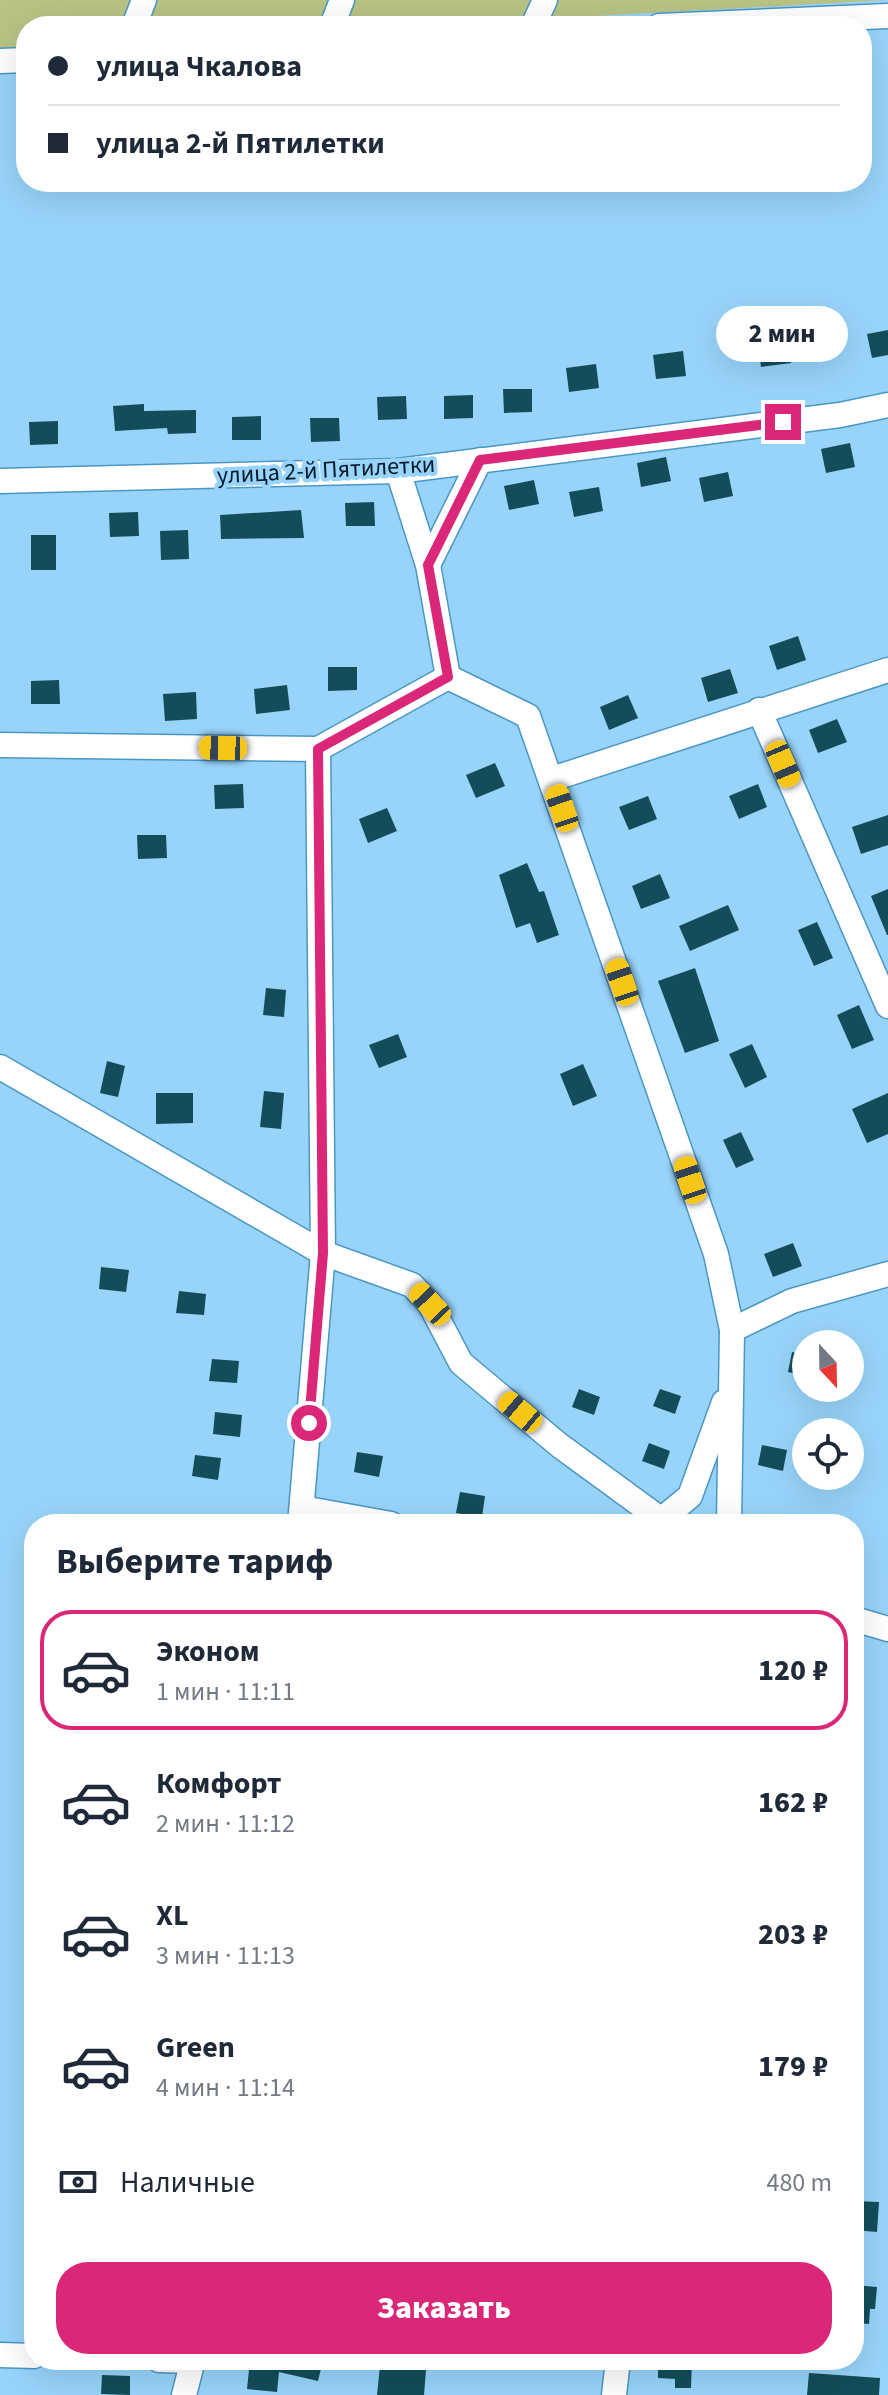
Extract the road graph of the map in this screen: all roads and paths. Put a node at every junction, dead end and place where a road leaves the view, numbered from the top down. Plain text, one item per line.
1 (736, 11) edge
2 (710, 16) edge
3 (888, 16) edge
4 (888, 405) edge
5 (480, 460) junction
6 (398, 471) junction
7 (0, 481) edge
8 (428, 565) junction
9 (888, 670) edge
10 (448, 677) junction
11 (759, 710) junction
12 (0, 745) edge
13 (318, 749) junction
14 (552, 779) junction
15 (888, 1006) edge
16 (0, 1067) edge
17 (323, 1253) junction
18 (888, 1274) edge
19 (732, 1330) junction
20 (731, 1384) junction
21 (301, 1514) edge
22 (653, 1514) edge
23 (672, 1514) edge
24 (729, 1514) edge
25 (864, 1622) edge
26 (888, 1629) edge
27 (0, 2355) edge
28 (24, 2356) edge
29 (190, 2370) edge
30 (617, 2370) edge
31 (184, 2395) edge
32 (614, 2395) edge

1 - 2 street
1 - 3 street
4 - 5 street, улица 2-й Пятилетки
5 - 6 street, улица 2-й Пятилетки
5 - 8 street
6 - 7 street, улица 2-й Пятилетки
6 - 8 street
8 - 10 street
9 - 11 street
10 - 13 street
10 - 14 street
11 - 14 street
11 - 15 street
12 - 13 street
13 - 17 street
14 - 19 street
16 - 17 street
17 - 21 street
17 - 22 street
18 - 19 street
19 - 20 street
20 - 23 street
20 - 24 street
25 - 26 street
27 - 28 street
29 - 31 street
30 - 32 street

